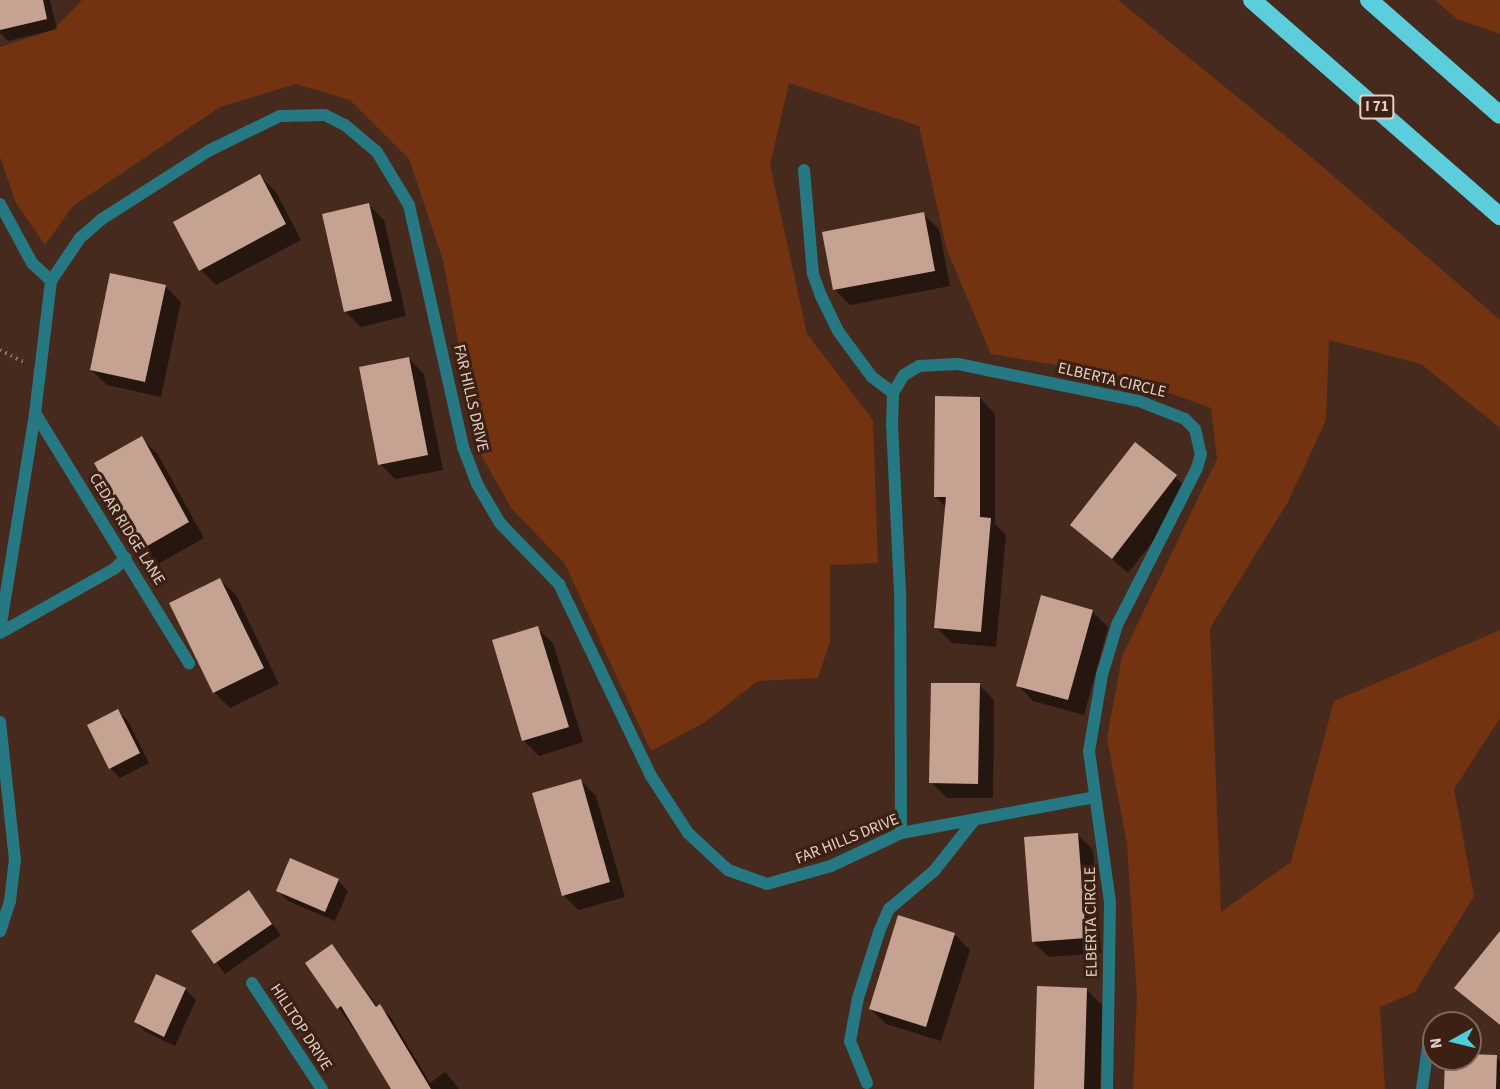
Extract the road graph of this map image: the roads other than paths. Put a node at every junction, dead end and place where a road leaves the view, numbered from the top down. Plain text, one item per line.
1 (1252, 0) edge
2 (1369, 0) edge
3 (1500, 115) edge
4 (804, 170) dead end
5 (0, 204) edge
6 (1500, 216) edge
7 (51, 281) junction
8 (893, 393) junction
9 (35, 413) junction
10 (126, 558) junction
11 (0, 631) edge
12 (189, 663) dead end
13 (0, 722) edge
14 (1095, 797) junction
15 (975, 819) junction
16 (901, 833) junction
17 (0, 931) edge
18 (252, 983) dead end
19 (1425, 1071) edge
20 (867, 1083) dead end
21 (322, 1089) edge
22 (1107, 1089) edge
23 (1422, 1089) edge

1 - 6 highway, I 71
2 - 3 highway
4 - 8 street
5 - 7 street
7 - 9 street
7 - 16 street, FAR HILLS DRIVE
8 - 14 street, ELBERTA CIRCLE
8 - 16 street
9 - 10 street, CEDAR RIDGE LANE
9 - 11 street
10 - 11 street
10 - 12 street, CEDAR RIDGE LANE
13 - 17 street
14 - 15 street, FAR HILLS DRIVE
14 - 22 street, ELBERTA CIRCLE
15 - 16 street, FAR HILLS DRIVE
15 - 20 street
18 - 21 street, HILLTOP DRIVE
19 - 23 street

